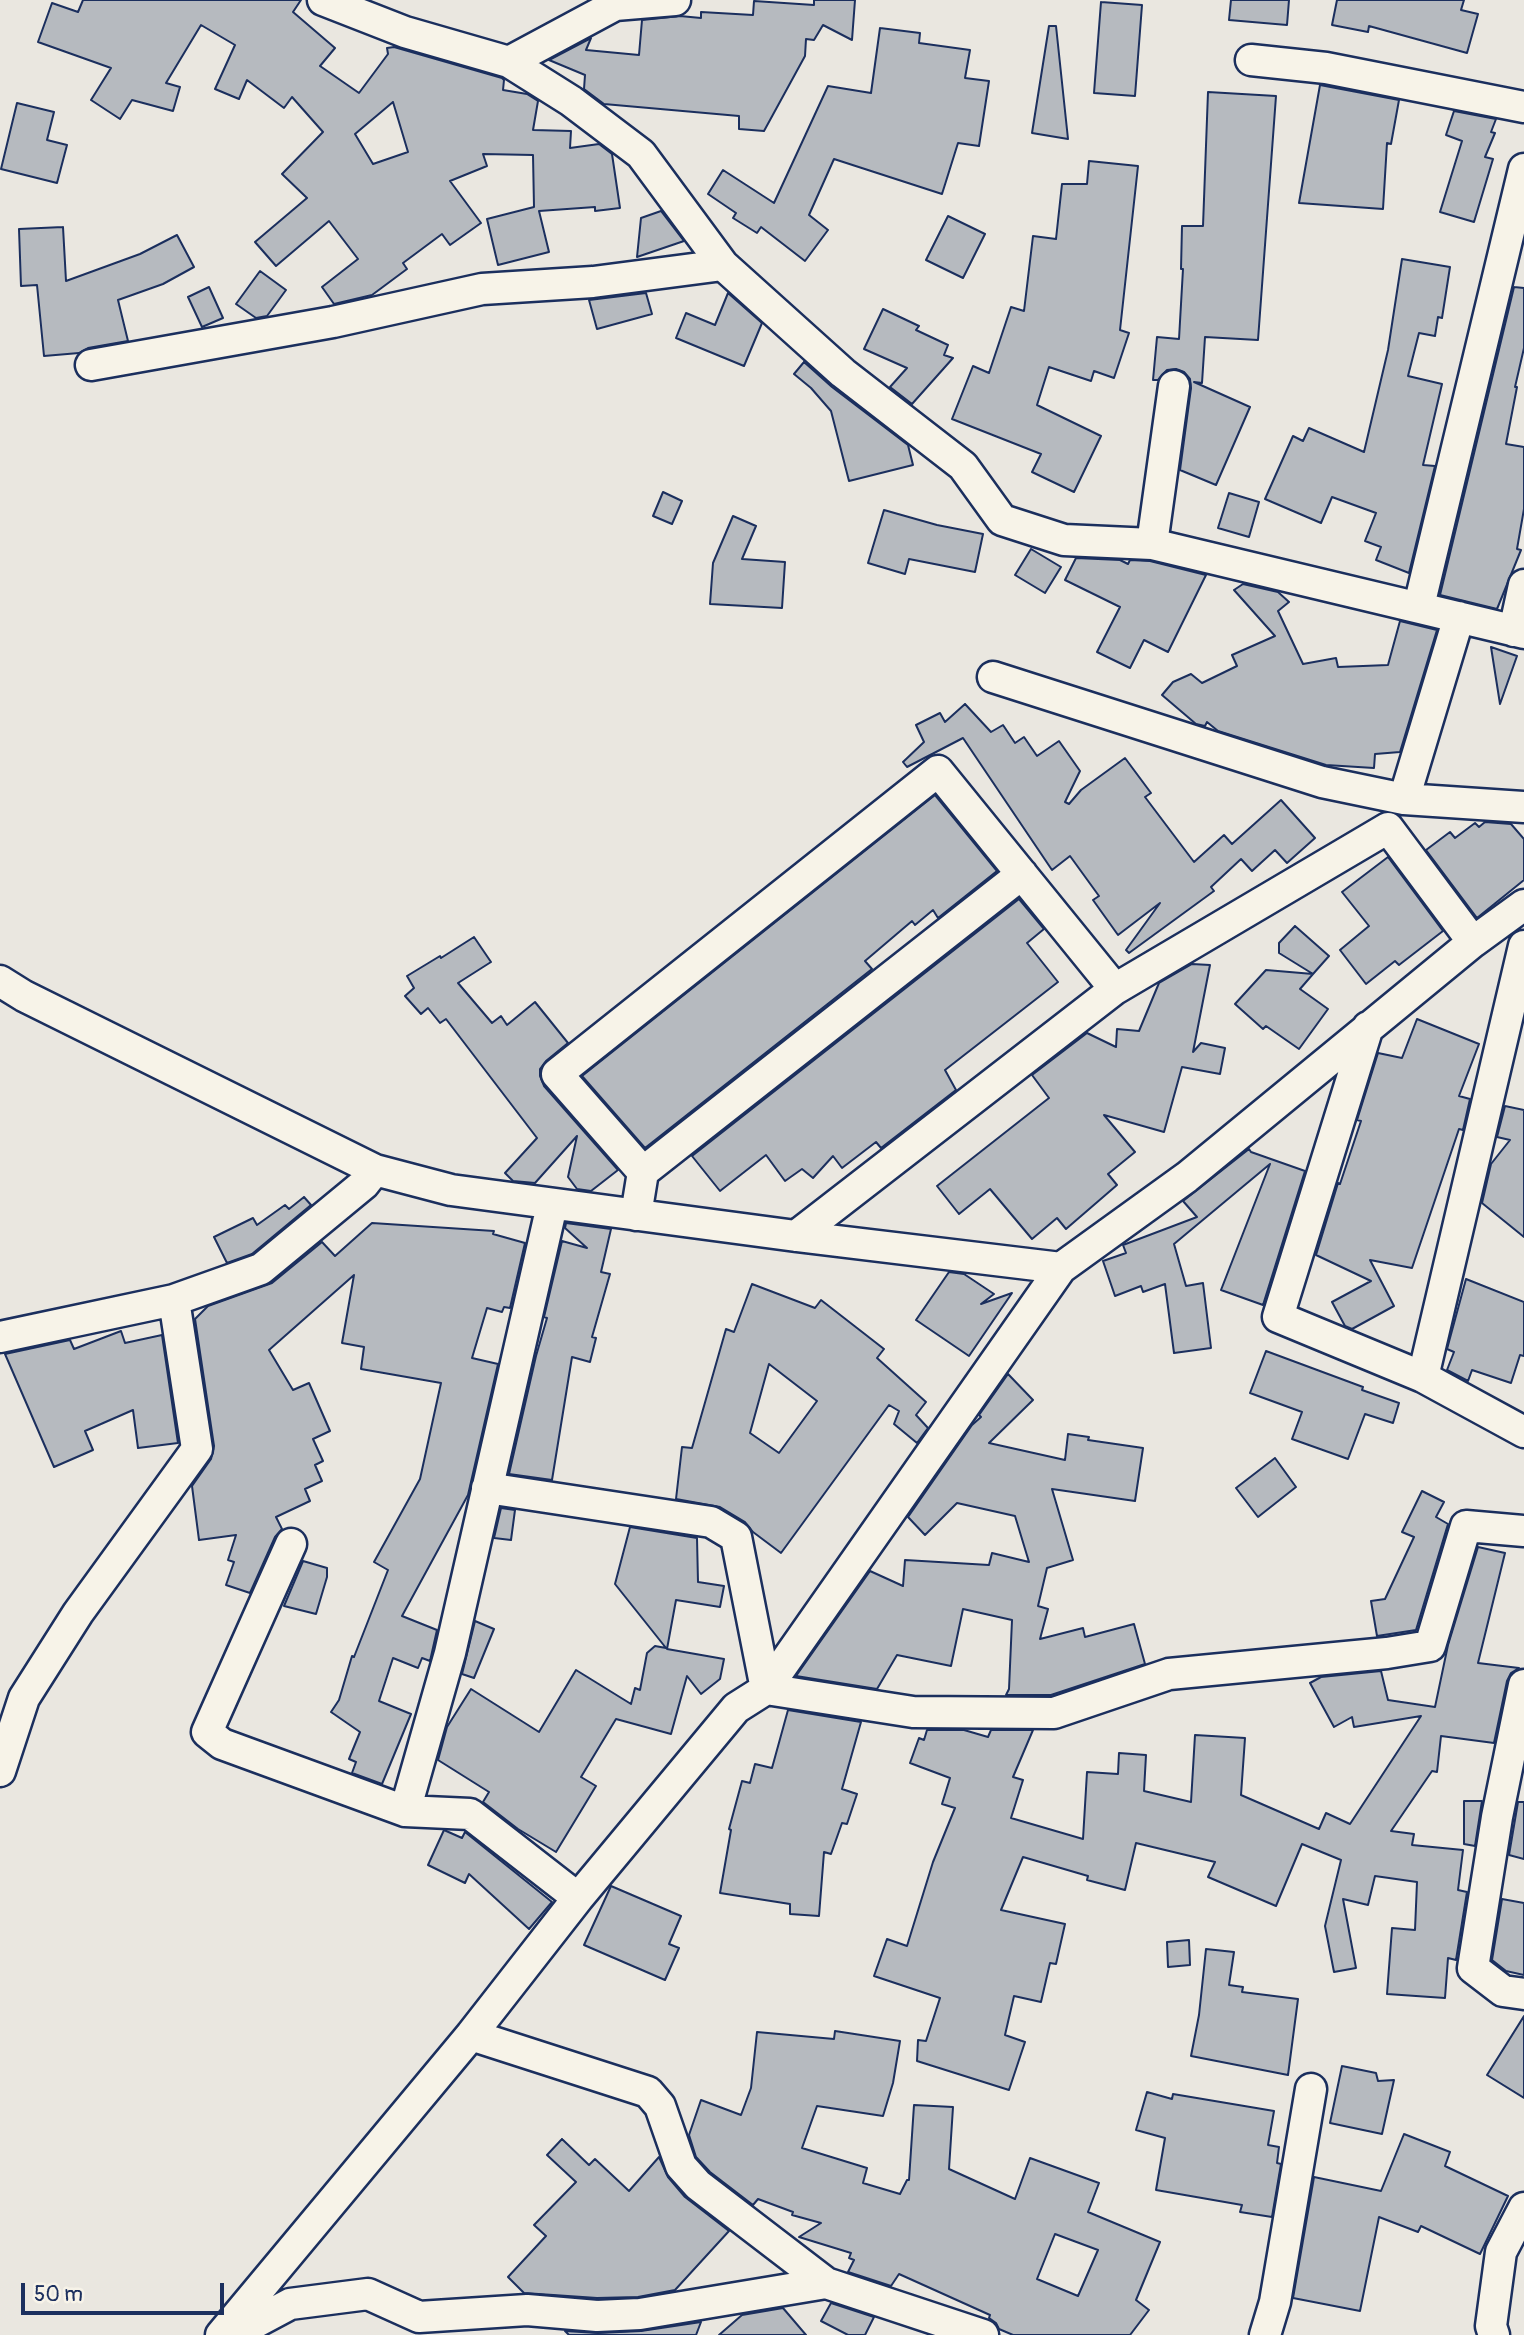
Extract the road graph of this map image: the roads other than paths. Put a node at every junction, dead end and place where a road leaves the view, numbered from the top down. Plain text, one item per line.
1 (323, 0) edge
2 (676, 0) edge
3 (617, 3) edge
4 (1251, 60) dead end
5 (509, 62) junction
6 (1524, 107) edge
7 (1524, 169) edge
8 (723, 265) junction
9 (91, 365) dead end
10 (1174, 386) dead end
11 (1152, 544) junction
12 (1524, 585) edge
13 (1419, 606) junction
14 (1459, 617) junction
15 (1519, 632) edge
16 (993, 677) dead end
17 (1404, 799) junction
18 (1524, 807) edge
19 (1022, 874) junction
20 (1524, 905) edge
21 (1472, 942) junction
22 (1524, 946) edge
23 (0, 981) edge
24 (1115, 989) junction
25 (1368, 1027) junction
26 (375, 1170) junction
27 (643, 1172) junction
28 (552, 1205) junction
29 (636, 1215) junction
30 (796, 1236) junction
31 (1060, 1268) junction
32 (174, 1300) junction
33 (0, 1338) edge
34 (1423, 1377) junction
35 (1524, 1432) edge
36 (487, 1488) junction
37 (1524, 1531) edge
38 (291, 1544) dead end
39 (1524, 1685) edge
40 (766, 1689) junction
41 (0, 1771) edge
42 (405, 1811) junction
43 (578, 1898) junction
44 (1524, 1994) edge
45 (471, 2035) junction
46 (1311, 2089) dead end
47 (1524, 2208) edge
48 (826, 2283) junction
49 (221, 2335) edge
50 (232, 2335) edge
51 (983, 2335) edge
52 (1265, 2335) edge
53 (1494, 2335) edge

1 - 5 street
2 - 3 street
3 - 5 street
4 - 6 street
5 - 8 street
7 - 13 street
8 - 9 street
8 - 11 street
10 - 11 street
11 - 13 street
12 - 15 street
13 - 14 street
14 - 15 street
14 - 17 street
16 - 17 street
17 - 18 street
19 - 24 street
19 - 27 street
19 - 27 street
20 - 21 street
21 - 24 street
21 - 25 street
22 - 34 street
23 - 26 street
24 - 30 street
25 - 31 street
25 - 34 street
26 - 28 street
26 - 32 street
27 - 29 street
28 - 29 street
28 - 36 street
29 - 30 street
30 - 31 street
31 - 40 street
32 - 33 street
32 - 41 street
34 - 35 street
36 - 40 street
36 - 42 street
37 - 40 street
38 - 42 street
39 - 44 street
40 - 43 street
42 - 43 street
43 - 45 street
45 - 48 street
45 - 49 street
46 - 52 street
47 - 53 street
48 - 50 street
48 - 51 street

